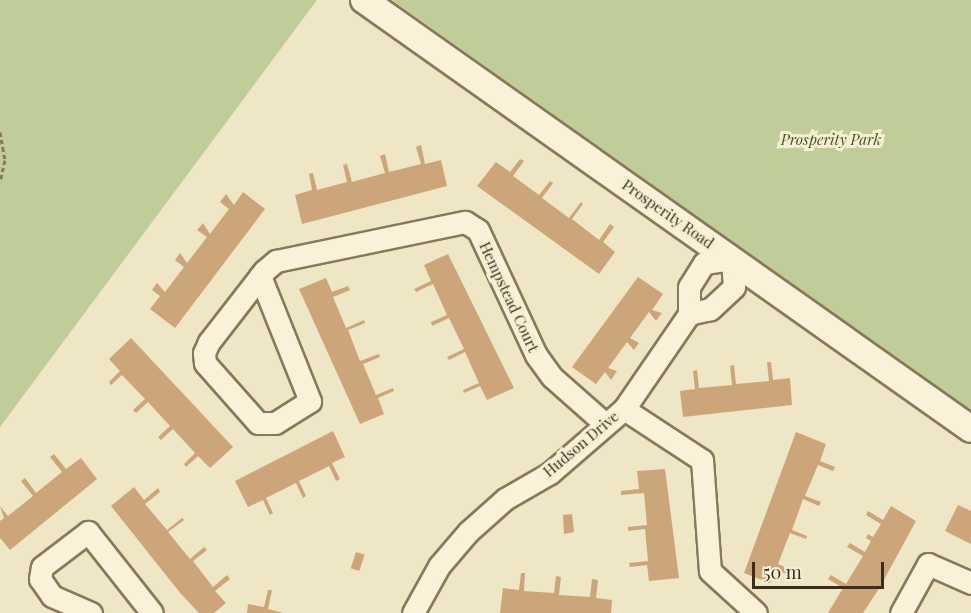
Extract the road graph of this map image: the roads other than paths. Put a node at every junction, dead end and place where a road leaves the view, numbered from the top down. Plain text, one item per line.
1 (364, 0) edge
2 (732, 259) junction
3 (260, 276) junction
4 (689, 314) junction
5 (624, 409) junction
6 (604, 423) junction
7 (971, 429) edge
8 (971, 583) edge
9 (91, 613) edge
10 (152, 613) edge
11 (413, 613) edge
12 (756, 613) edge
13 (901, 613) edge

1 - 2 street, Prosperity Road
2 - 4 street
2 - 4 street
2 - 7 street, Prosperity Road
3 - 3 street, Hempstead Court
3 - 6 street, Hempstead Court
4 - 5 street, Hudson Drive
5 - 6 street, Hudson Drive
5 - 12 street
6 - 11 street, Hudson Drive
8 - 13 street
9 - 10 street

